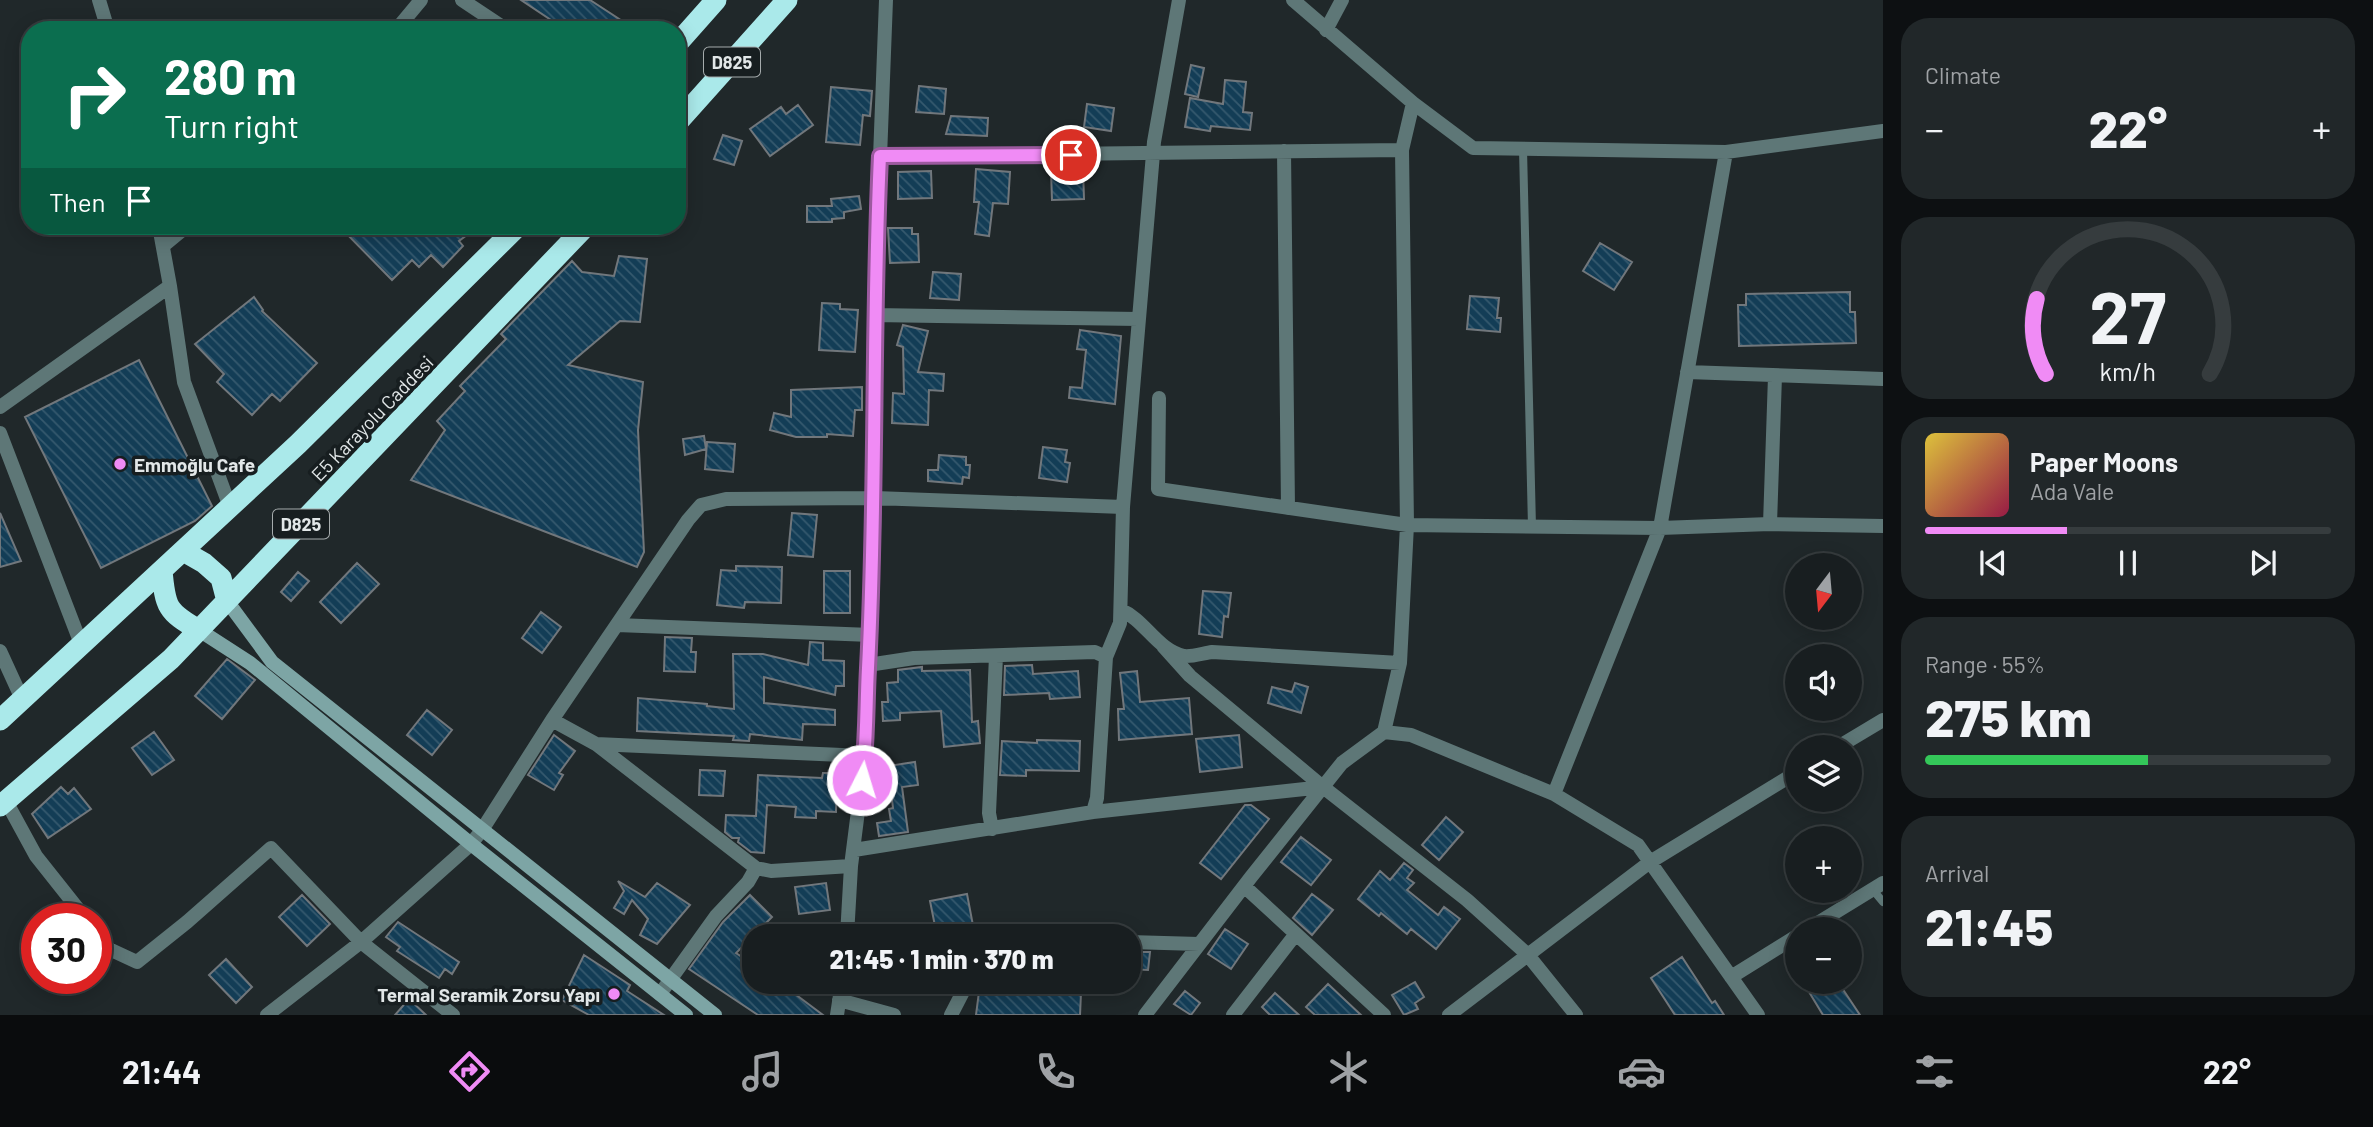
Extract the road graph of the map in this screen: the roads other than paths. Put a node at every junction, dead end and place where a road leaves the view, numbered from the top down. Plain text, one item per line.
1 (99, 0) edge
2 (421, 0) edge
3 (462, 0) edge
4 (716, 0) edge
5 (787, 0) edge
6 (886, 0) edge
7 (1179, 0) edge
8 (1293, 0) edge
9 (1342, 0) edge
10 (105, 21) edge
11 (404, 21) edge
12 (494, 21) edge
13 (1326, 30) junction
14 (686, 34) edge
15 (1413, 103) junction
16 (686, 113) edge
17 (1883, 131) edge
18 (1523, 149) junction
19 (1402, 150) junction
20 (1284, 151) junction
21 (1726, 152) junction
22 (1153, 154) junction
23 (880, 156) junction
24 (161, 235) edge
25 (176, 235) edge
26 (509, 235) edge
27 (577, 235) edge
28 (164, 245) junction
29 (170, 286) junction
30 (874, 315) junction
31 (1139, 320) junction
32 (1687, 372) junction
33 (1775, 376) junction
34 (1883, 379) edge
35 (1159, 398) dead end
36 (0, 407) edge
37 (0, 433) edge
38 (875, 498) junction
39 (1124, 507) junction
40 (230, 508) junction
41 (1287, 508) junction
42 (1770, 524) junction
43 (1407, 525) junction
44 (1883, 526) edge
45 (1532, 527) junction
46 (1660, 528) junction
47 (183, 551) junction
48 (162, 570) junction
49 (227, 601) junction
50 (1121, 610) junction
51 (617, 625) junction
52 (199, 630) junction
53 (871, 635) junction
54 (82, 645) junction
55 (1163, 646) junction
56 (0, 650) edge
57 (996, 656) junction
58 (1106, 657) junction
59 (1400, 663) junction
60 (868, 665) junction
61 (22, 699) junction
62 (0, 720) edge
63 (552, 720) junction
64 (1883, 720) edge
65 (1384, 732) junction
66 (1858, 735) edge
67 (596, 744) junction
68 (865, 756) junction
69 (1785, 779) edge
70 (1323, 787) junction
71 (1554, 794) junction
72 (3, 803) edge
73 (1093, 812) junction
74 (992, 829) junction
75 (482, 831) junction
76 (471, 844) junction
77 (854, 850) junction
78 (1650, 862) junction
79 (851, 866) junction
80 (756, 869) junction
81 (1244, 886) junction
82 (1878, 886) edge
83 (1883, 902) edge
84 (73, 903) edge
85 (1828, 917) edge
86 (848, 924) edge
87 (1295, 934) junction
88 (361, 942) junction
89 (1141, 942) edge
90 (1785, 943) edge
91 (1199, 944) junction
92 (112, 950) edge
93 (1527, 954) junction
94 (1731, 977) junction
95 (670, 979) junction
96 (660, 993) junction
97 (962, 994) edge
98 (838, 1008) edge
99 (267, 1015) edge
100 (453, 1015) edge
101 (687, 1015) edge
102 (715, 1015) edge
103 (894, 1015) edge
104 (951, 1015) edge
105 (1145, 1015) edge
106 (1233, 1015) edge
107 (1384, 1015) edge
108 (1449, 1015) edge
109 (1576, 1015) edge
110 (1758, 1015) edge

1 - 10 street
2 - 11 street
3 - 12 street
4 - 14 highway, D825
5 - 16 highway, D825
6 - 23 street
7 - 22 street
8 - 13 street
9 - 13 street
13 - 15 street
15 - 18 street
15 - 19 street
17 - 21 street
18 - 21 street
18 - 45 lane
19 - 20 street
19 - 43 street
20 - 22 street
20 - 41 street
21 - 32 street
22 - 23 street
22 - 31 street
23 - 30 street
24 - 28 street
25 - 28 street
26 - 40 highway, E5 Karayolu Caddesi
27 - 49 highway, E5 Karayolu Caddesi / D825
28 - 29 street
29 - 36 street
29 - 40 street
30 - 31 street
30 - 38 street
31 - 39 street
32 - 33 street
32 - 46 street
33 - 34 street
33 - 42 street
35 - 41 street
37 - 54 street
38 - 39 street
38 - 51 street
38 - 53 street
39 - 50 street
40 - 47 highway, E5 Karayolu Caddesi
41 - 43 street
42 - 44 street
42 - 46 street
43 - 45 street
43 - 59 street
45 - 46 street
46 - 71 street
47 - 48 highway, E5 Karayolu Caddesi
47 - 49 highway
48 - 52 highway
48 - 54 highway, E5 Karayolu Caddesi
49 - 52 highway, E5 Karayolu Caddesi / D825
49 - 75 street
50 - 55 street
50 - 58 street
51 - 53 street
51 - 63 street
52 - 72 highway, E5 Karayolu Caddesi / D825
52 - 76 street
53 - 60 street
54 - 61 highway, E5 Karayolu Caddesi
55 - 59 street
55 - 70 street
56 - 61 street
57 - 58 street
57 - 60 street
57 - 74 street
58 - 73 street
59 - 65 street
60 - 68 street
61 - 62 highway, E5 Karayolu Caddesi
63 - 67 street
63 - 75 street
64 - 66 street
65 - 70 street
65 - 71 street
67 - 68 street
67 - 80 street
68 - 77 street
69 - 78 street
70 - 73 street
70 - 81 street
70 - 93 street
71 - 78 street
72 - 84 street
73 - 74 street
74 - 77 street
75 - 76 street
75 - 95 street
76 - 88 street
76 - 96 street
77 - 79 street
78 - 93 street
78 - 94 street
79 - 80 street
79 - 86 street
80 - 95 street
81 - 87 street
81 - 91 street
82 - 83 lane
82 - 85 street
87 - 106 street
87 - 107 street
88 - 92 street
88 - 99 street
88 - 100 street
89 - 91 street
90 - 94 street
91 - 105 street
93 - 108 street
93 - 109 street
94 - 110 street
95 - 96 street
95 - 102 street
96 - 101 street
97 - 104 street
98 - 103 street

